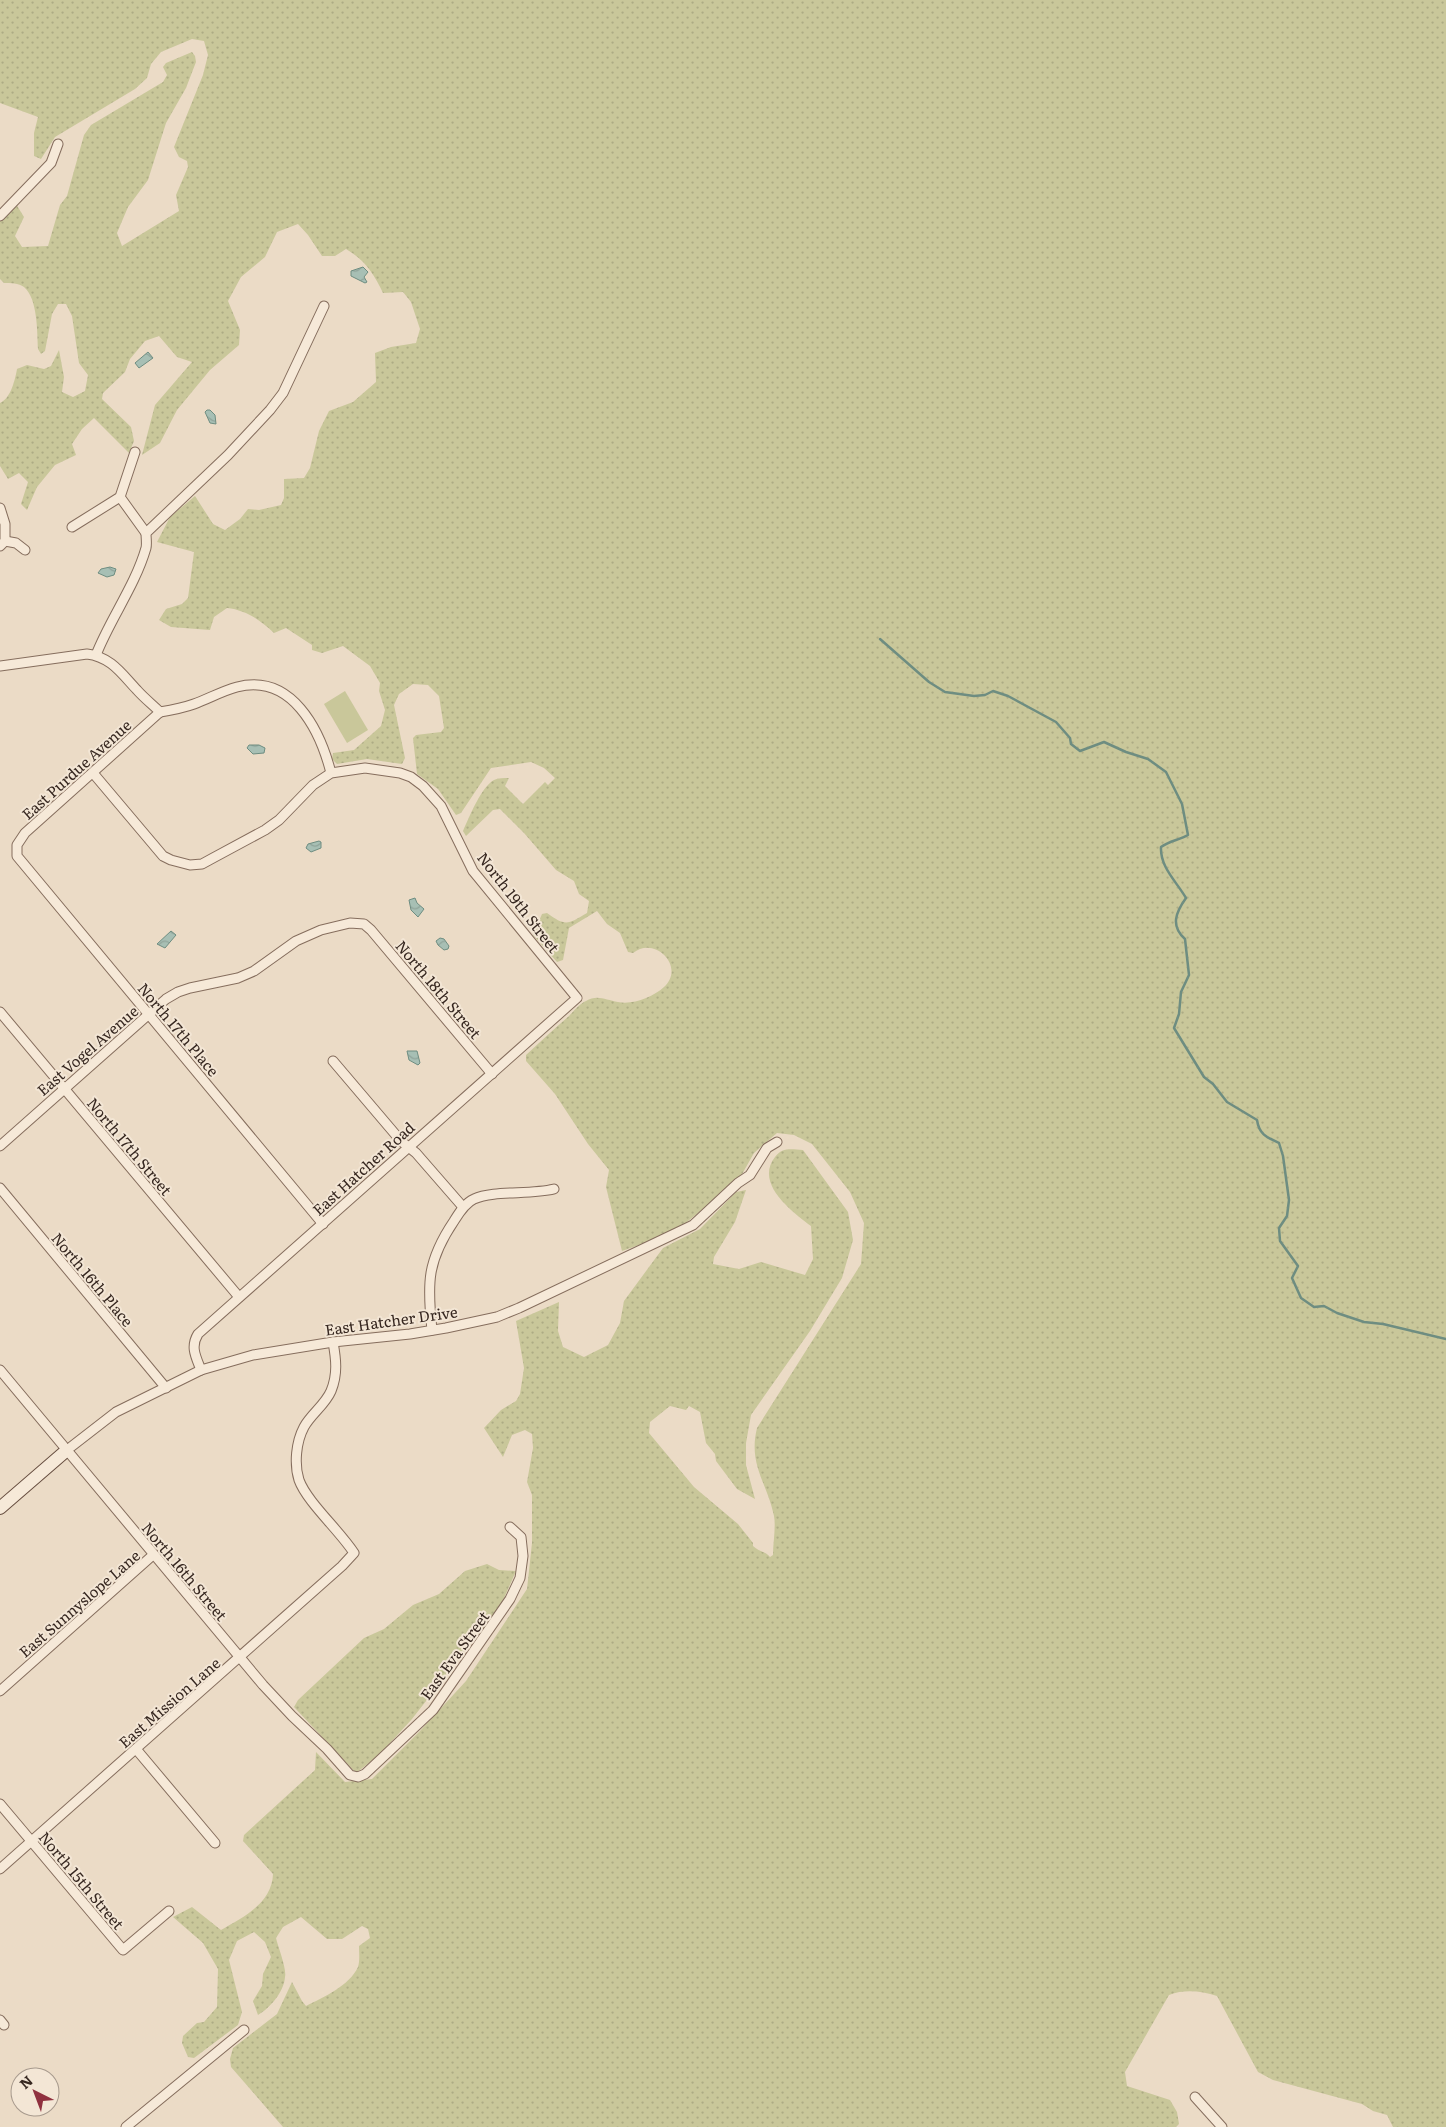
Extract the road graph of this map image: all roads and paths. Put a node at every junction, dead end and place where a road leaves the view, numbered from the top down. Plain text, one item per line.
1 (58, 144) dead end
2 (0, 216) edge
3 (324, 306) dead end
4 (135, 452) dead end
5 (120, 497) junction
6 (0, 508) edge
7 (72, 527) dead end
8 (146, 533) junction
9 (3, 543) edge
10 (26, 550) dead end
11 (96, 656) junction
12 (0, 666) edge
13 (160, 712) junction
14 (93, 773) junction
15 (331, 773) junction
16 (16, 849) joint
17 (364, 924) joint
18 (577, 998) joint
19 (0, 1012) edge
20 (148, 1014) junction
21 (333, 1061) dead end
22 (492, 1074) junction
23 (64, 1088) junction
24 (777, 1142) dead end
25 (0, 1146) edge
26 (409, 1148) junction
27 (0, 1188) edge
28 (554, 1189) dead end
29 (463, 1207) junction
30 (324, 1224) junction
31 (239, 1297) junction
32 (432, 1330) junction
33 (333, 1342) junction
34 (0, 1370) edge
35 (201, 1370) junction
36 (166, 1388) junction
37 (67, 1450) junction
38 (0, 1508) edge
39 (510, 1527) dead end
40 (153, 1555) junction
41 (239, 1657) junction
42 (0, 1691) edge
43 (136, 1749) junction
44 (358, 1777) joint
45 (0, 1804) edge
46 (32, 1841) junction
47 (215, 1843) dead end
48 (0, 1869) edge
49 (169, 1911) dead end
50 (244, 2030) dead end
51 (1195, 2097) dead end
52 (126, 2127) edge
53 (1222, 2127) edge

1 - 2 street
3 - 8 street
4 - 5 street
5 - 7 street
5 - 8 street
6 - 9 street
8 - 11 street
9 - 10 street
11 - 12 street
11 - 13 street
13 - 14 street, East Purdue Avenue
13 - 15 street
14 - 15 street
14 - 16 street, East Purdue Avenue
15 - 18 street, North 19th Street
16 - 20 street, North 17th Place
17 - 20 street, East Vogel Avenue
17 - 22 street, North 18th Street
18 - 22 street, East Hatcher Road
19 - 23 street, North 17th Street
20 - 23 street, East Vogel Avenue
20 - 30 street, North 17th Place
21 - 26 street
22 - 26 street, East Hatcher Road
23 - 25 street, East Vogel Avenue
23 - 31 street, North 17th Street
24 - 32 street, East Hatcher Drive
26 - 29 street
26 - 30 street, East Hatcher Road
27 - 36 street, North 16th Place
28 - 29 street
29 - 32 street
30 - 31 street, East Hatcher Road
31 - 35 street, East Hatcher Road
32 - 33 street, East Hatcher Drive
33 - 35 street, East Hatcher Drive
33 - 41 street, East Mission Lane
34 - 37 street, North 16th Street
35 - 36 street, East Hatcher Drive
36 - 37 street, East Hatcher Drive
37 - 38 street
37 - 40 street, North 16th Street
39 - 44 street, East Eva Street
40 - 41 street, North 16th Street
40 - 42 street, East Sunnyslope Lane
41 - 43 street, East Mission Lane
41 - 44 street, North 16th Street
43 - 46 street, East Mission Lane
43 - 47 street
45 - 46 street, North 15th Street
46 - 48 street, East Mission Lane
46 - 49 street, North 15th Street
50 - 52 street
51 - 53 street

